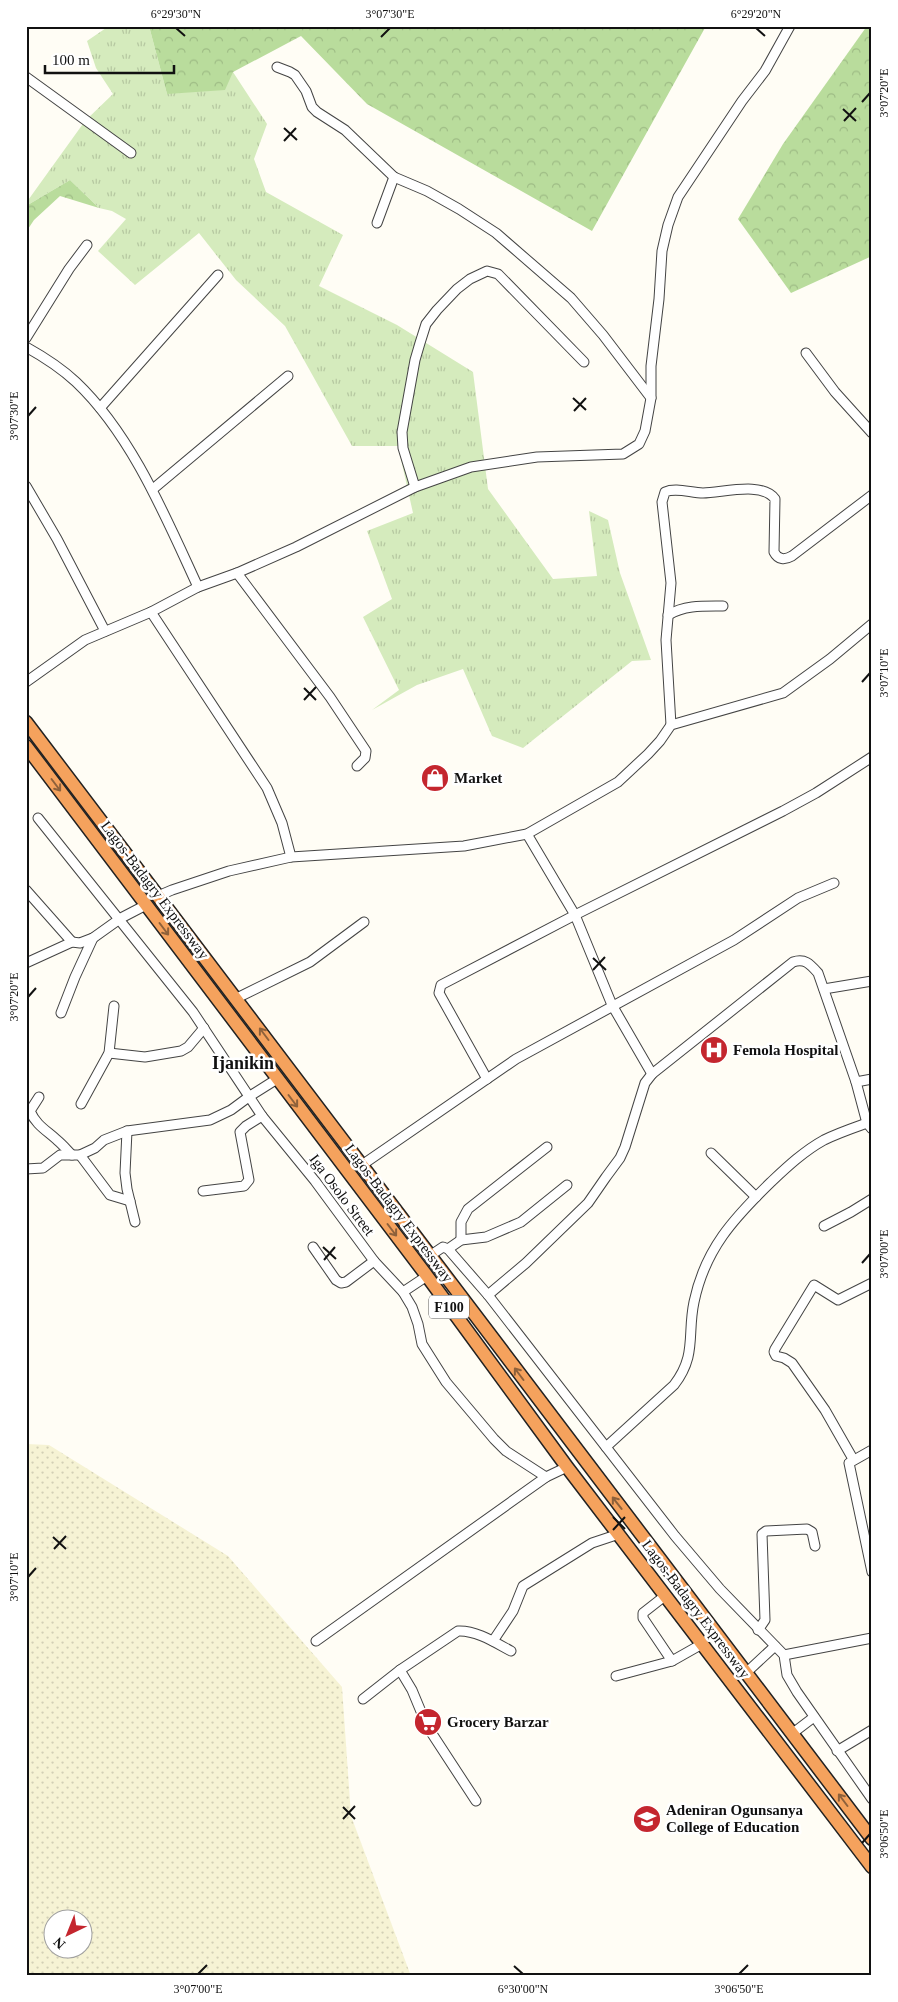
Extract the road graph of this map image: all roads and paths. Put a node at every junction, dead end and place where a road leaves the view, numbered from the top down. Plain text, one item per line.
1 (790, 26) edge
2 (277, 67) dead end
3 (26, 77) edge
4 (131, 153) dead end
5 (394, 177) junction
6 (377, 223) dead end
7 (87, 245) dead end
8 (218, 275) dead end
9 (26, 338) edge
10 (26, 347) edge
11 (806, 353) dead end
12 (584, 362) dead end
13 (288, 376) dead end
14 (651, 398) junction
15 (100, 408) junction
16 (872, 432) edge
17 (26, 486) edge
18 (415, 487) junction
19 (153, 489) junction
20 (872, 495) edge
21 (237, 573) junction
22 (198, 588) junction
23 (723, 606) dead end
24 (151, 612) junction
25 (668, 615) junction
26 (872, 624) edge
27 (105, 631) junction
28 (26, 682) edge
29 (26, 722) edge
30 (670, 725) junction
31 (26, 746) edge
32 (872, 757) edge
33 (357, 766) dead end
34 (38, 818) dead end
35 (527, 834) junction
36 (291, 857) junction
37 (834, 883) dead end
38 (26, 890) edge
39 (158, 896) junction
40 (146, 905) junction
41 (575, 915) junction
42 (121, 918) junction
43 (364, 922) dead end
44 (93, 938) junction
45 (72, 942) junction
46 (26, 963) edge
47 (872, 981) edge
48 (824, 989) junction
49 (237, 998) junction
50 (612, 1005) junction
51 (114, 1006) dead end
52 (61, 1014) dead end
53 (204, 1028) junction
54 (109, 1053) junction
55 (652, 1074) junction
56 (277, 1079) junction
57 (487, 1079) junction
58 (872, 1079) edge
59 (856, 1082) junction
60 (250, 1096) junction
61 (39, 1097) dead end
62 (81, 1104) dead end
63 (262, 1116) junction
64 (869, 1126) edge
65 (127, 1130) junction
66 (547, 1147) dead end
67 (711, 1153) dead end
68 (76, 1155) junction
69 (362, 1165) junction
70 (26, 1169) edge
71 (567, 1185) dead end
72 (203, 1191) dead end
73 (756, 1197) junction
74 (872, 1199) edge
75 (130, 1201) junction
76 (135, 1222) dead end
77 (824, 1226) dead end
78 (461, 1240) junction
79 (313, 1247) dead end
80 (448, 1249) junction
81 (431, 1255) junction
82 (374, 1261) junction
83 (426, 1276) junction
84 (872, 1283) edge
85 (403, 1292) junction
86 (488, 1295) junction
87 (606, 1447) junction
88 (872, 1450) edge
89 (853, 1460) junction
90 (567, 1467) junction
91 (546, 1477) junction
92 (619, 1534) junction
93 (869, 1541) edge
94 (815, 1546) dead end
95 (872, 1572) edge
96 (666, 1595) junction
97 (758, 1630) junction
98 (872, 1638) edge
99 (316, 1641) dead end
100 (493, 1641) junction
101 (702, 1644) junction
102 (775, 1646) junction
103 (511, 1651) dead end
104 (784, 1654) junction
105 (672, 1661) junction
106 (400, 1670) junction
107 (746, 1672) junction
108 (616, 1676) dead end
109 (363, 1699) dead end
110 (814, 1718) junction
111 (872, 1730) edge
112 (793, 1733) junction
113 (837, 1751) junction
114 (872, 1799) edge
115 (476, 1801) dead end
116 (872, 1839) edge
117 (872, 1867) edge

1 - 14 street
2 - 5 street
3 - 4 street
5 - 6 street
5 - 14 street
7 - 9 street
8 - 15 street
10 - 15 street
11 - 16 street
12 - 18 street
13 - 19 street
14 - 18 street
15 - 19 street
17 - 27 street
18 - 21 street
19 - 22 street
20 - 25 street
21 - 22 street
21 - 33 street
22 - 24 street
23 - 25 street
24 - 27 street
24 - 36 street
25 - 30 street
26 - 30 street
27 - 28 street
29 - 39 highway, Lagos-Badagry Expressway / F100
30 - 35 street
31 -> 40 highway, Lagos-Badagry Expressway / F100
32 - 41 street
34 - 42 street, Iga Osolo Street
35 - 36 street
35 - 41 street
36 - 39 street
37 - 50 street
38 - 45 street
39 - 49 highway, Lagos-Badagry Expressway / F100
40 - 42 street
40 -> 56 highway, Lagos-Badagry Expressway / F100
41 - 50 street
41 - 57 street
42 - 44 street
42 - 53 street, Iga Osolo Street
43 - 49 street
44 - 45 street
44 - 52 street
45 - 46 street
47 - 48 street
48 - 55 street
48 - 59 street
69 -> 49 highway, Lagos-Badagry Expressway / F100
50 - 55 street
50 - 57 street
51 - 54 street
53 - 54 street
53 - 60 street, Iga Osolo Street
54 - 62 street
55 - 86 street
56 - 60 street
56 -> 83 highway, Lagos-Badagry Expressway / F100
57 - 69 street
58 - 59 street
59 - 64 street
60 - 63 street, Iga Osolo Street
60 - 65 street
61 - 68 street
63 - 72 street
63 - 82 street, Iga Osolo Street
64 - 73 street
65 - 68 street
65 - 75 street
66 - 78 street
67 - 73 street
68 - 70 street
68 - 75 street
69 - 81 highway, Lagos-Badagry Expressway / F100
71 - 78 street
73 - 87 street
74 - 77 street
75 - 76 street
78 - 80 street
79 - 82 street
80 - 81 street
80 - 86 street
107 -> 81 highway, Lagos-Badagry Expressway / F100
82 - 85 street, Iga Osolo Street
83 - 85 street
83 - 90 highway, Lagos-Badagry Expressway / F100
84 - 89 street
85 - 91 street, Iga Osolo Street
86 - 87 street
87 - 97 street
88 - 89 street
89 - 93 street
90 - 91 street
90 - 92 highway, Lagos-Badagry Expressway / F100
91 - 99 street
92 - 96 highway, Lagos-Badagry Expressway / F100
92 - 100 street
93 - 95 street
94 - 97 street
96 - 101 highway, Lagos-Badagry Expressway / F100
96 - 105 street
97 - 102 street
98 - 104 street
100 - 103 street
100 - 106 street
101 - 105 street
101 - 117 highway, Lagos-Badagry Expressway / F100
102 - 104 street
102 - 107 street
104 - 110 street
105 - 108 street
106 - 109 street
106 - 115 street
107 - 112 highway, Lagos-Badagry Expressway / F100
110 - 112 street
110 - 113 street
111 - 113 street
116 -> 112 highway, Lagos-Badagry Expressway / F100
113 - 114 street

